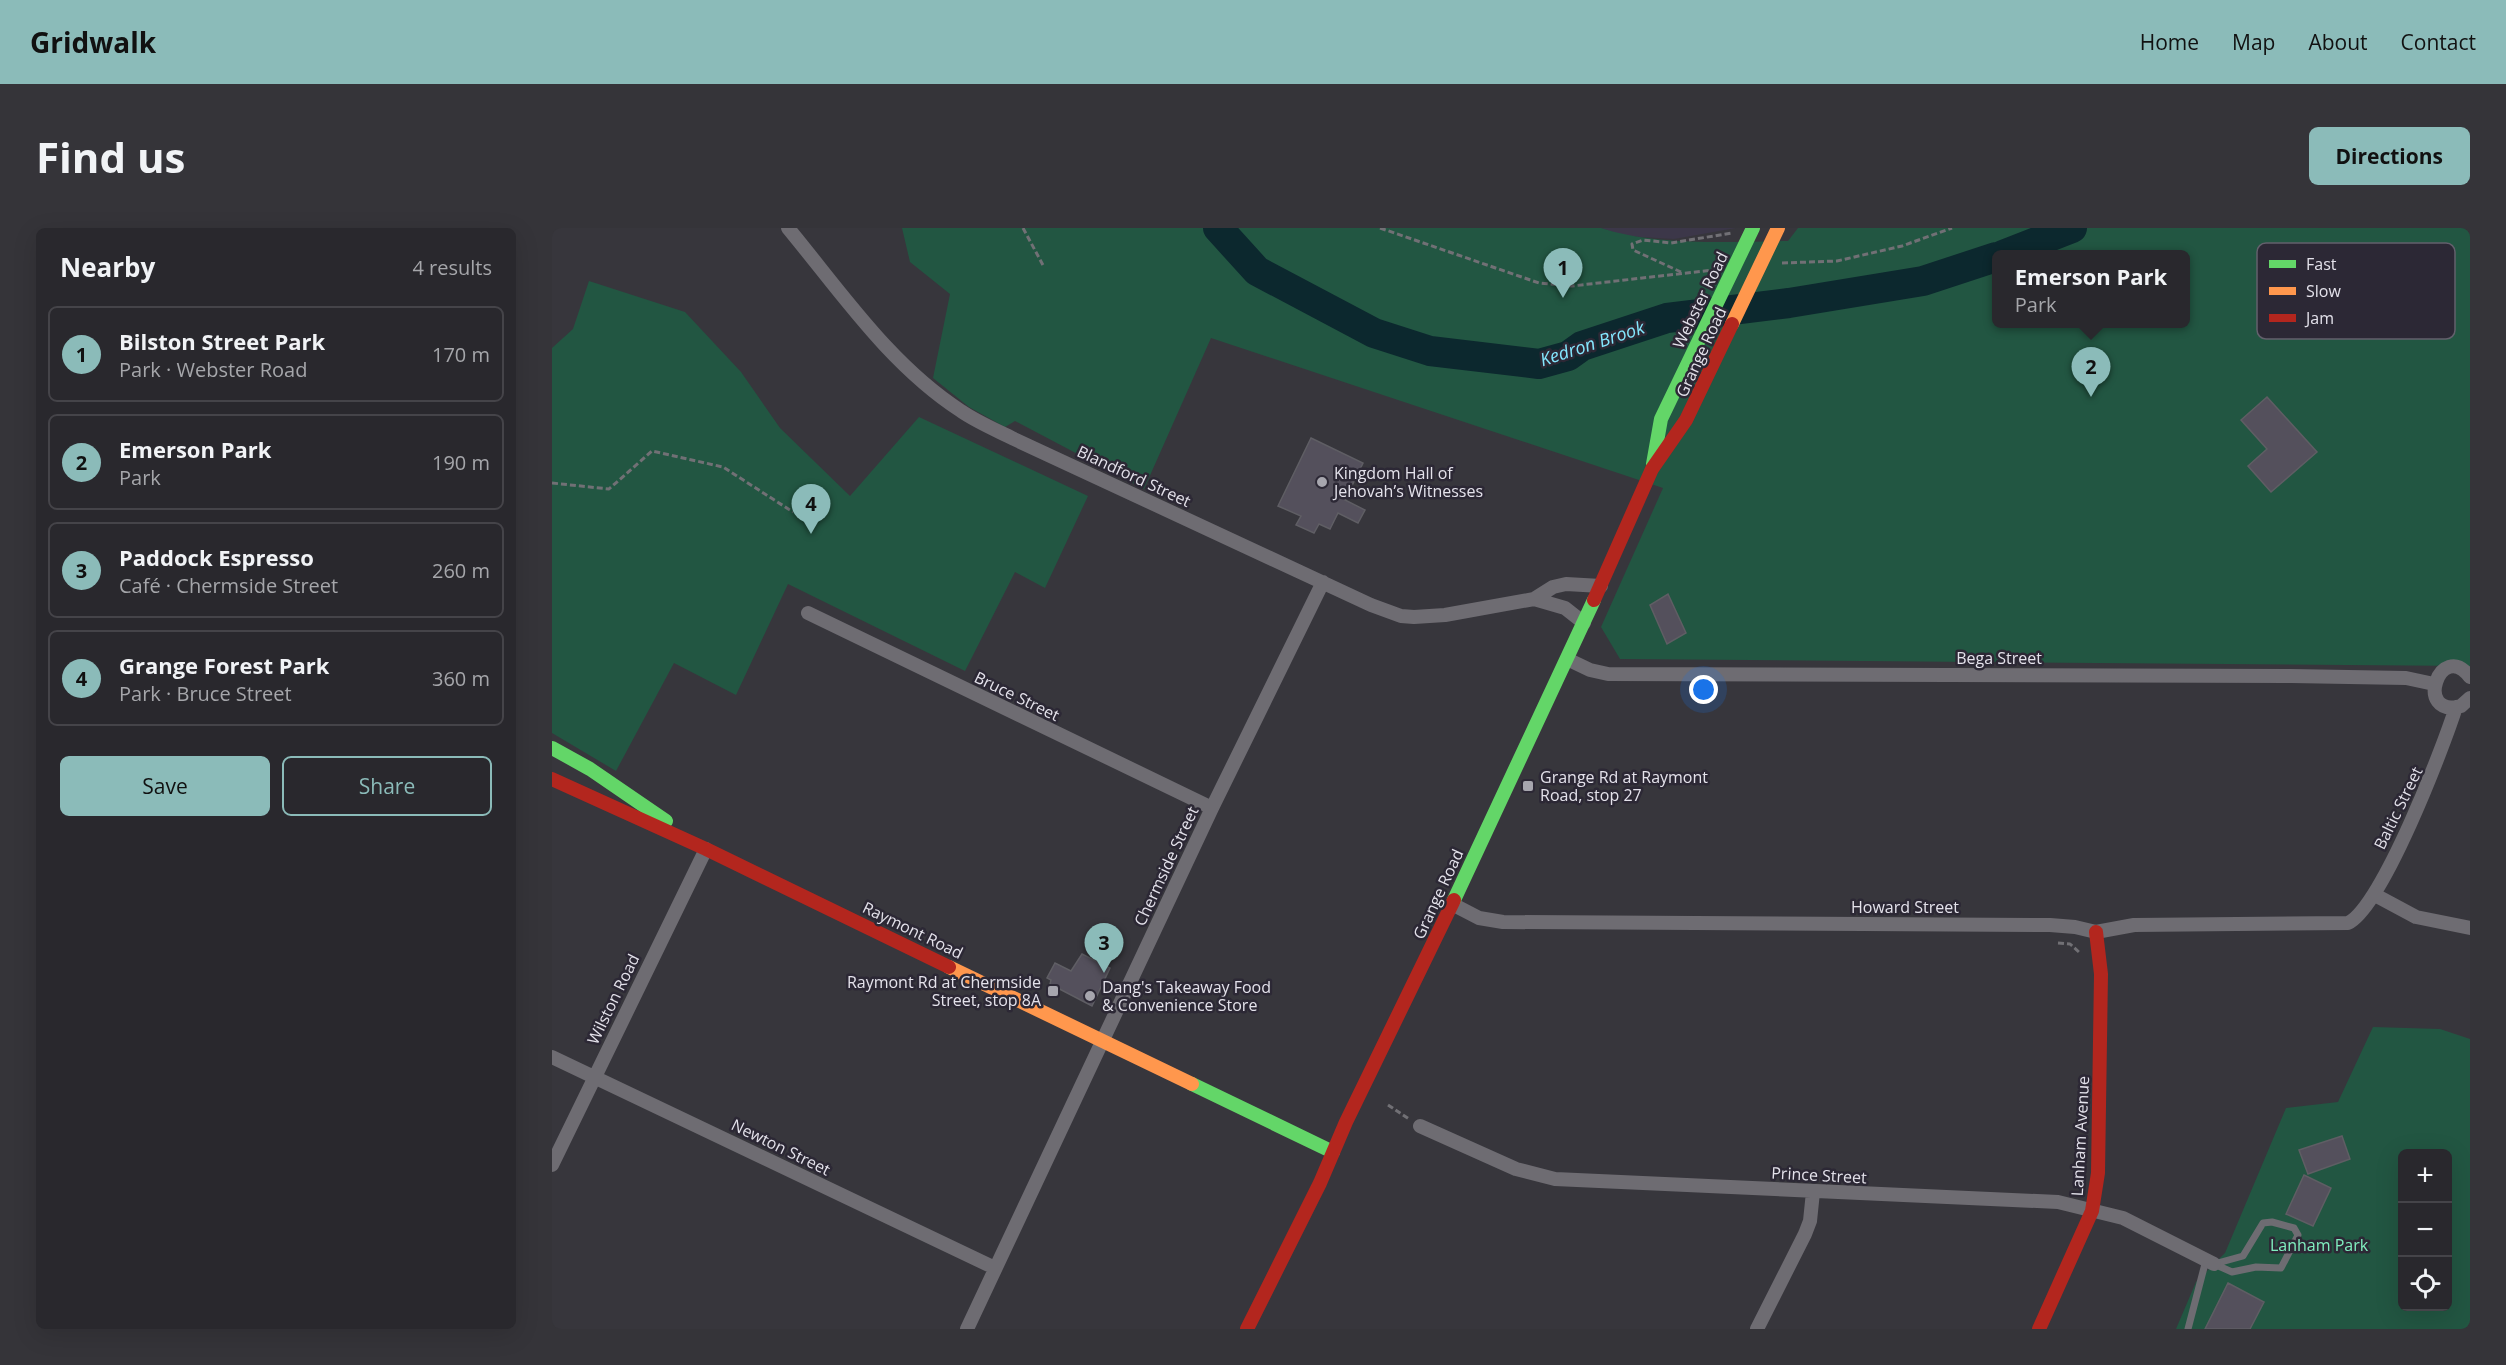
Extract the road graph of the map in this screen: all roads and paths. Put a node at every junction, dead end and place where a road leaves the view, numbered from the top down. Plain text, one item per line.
1 (788, 228) edge
2 (1023, 228) edge
3 (1380, 228) edge
4 (1753, 228) edge
5 (1778, 228) edge
6 (1952, 228) edge
7 (1742, 239) junction
8 (1772, 264) dead end
9 (1044, 267) dead end
10 (1716, 270) dead end
11 (1683, 273) junction
12 (1677, 387) joint
13 (1652, 469) junction
14 (552, 483) edge
15 (793, 512) dead end
16 (1323, 582) junction
17 (1601, 586) junction
18 (1534, 599) junction
19 (808, 613) dead end
20 (1584, 623) junction
21 (1567, 659) junction
22 (2470, 676) edge
23 (2434, 684) junction
24 (2470, 698) edge
25 (2456, 707) junction
26 (552, 748) edge
27 (552, 779) edge
28 (1212, 808) junction
29 (706, 849) junction
30 (2375, 895) junction
31 (1452, 904) junction
32 (2358, 918) joint
33 (2470, 928) edge
34 (2096, 932) junction
35 (2058, 943) dead end
36 (2082, 954) dead end
37 (1103, 1039) junction
38 (552, 1056) edge
39 (594, 1076) junction
40 (1388, 1105) dead end
41 (1420, 1126) joint
42 (1333, 1152) junction
43 (552, 1165) edge
44 (1813, 1192) junction
45 (2092, 1211) junction
46 (2210, 1262) junction
47 (995, 1268) junction
48 (1250, 1328) edge
49 (967, 1329) edge
50 (1757, 1329) edge
51 (2039, 1329) edge
52 (2188, 1329) edge

1 - 16 street, Blandford Street
2 - 9 path
3 - 11 path
4 - 7 main road, Webster Road
5 - 13 main road, Grange Road
6 - 8 path
7 - 11 path
7 - 12 main road, Webster Road
10 - 11 path
12 - 13 main road, Grange Road
13 - 17 main road, Grange Road
14 - 15 path
16 - 18 street, Blandford Street
16 - 28 street, Chermside Street
17 - 18 street, Blandford Street
17 - 20 main road, Grange Road
18 - 20 street, Blandford Street
19 - 28 street, Bruce Street
20 - 21 main road, Grange Road
21 - 23 street, Bega Street
21 - 31 main road, Grange Road
22 - 23 street
23 - 25 street
24 - 25 street
25 - 30 street, Baltic Street
26 - 29 main road, Raymont Road
27 - 29 main road, Raymont Road
28 - 37 street, Chermside Street
29 - 37 main road, Raymont Road
29 - 39 street, Wilston Road
30 - 32 street, Baltic Street
30 - 33 street
31 - 34 street, Howard Street
31 - 42 main road, Grange Road
32 - 34 street, Howard Street
34 - 45 main road, Lanham Avenue
35 - 36 path
37 - 42 main road, Raymont Road
37 - 47 street, Chermside Street
38 - 39 street, Newton Street
39 - 43 street, Wilston Road
39 - 47 street, Newton Street
40 - 41 path
41 - 44 street, Prince Street
42 - 48 main road, Grange Road
44 - 45 street, Prince Street
44 - 50 street
45 - 46 street, Prince Street
45 - 51 main road, Lanham Avenue
46 - 46 lane
46 - 52 lane
47 - 49 street, Chermside Street

